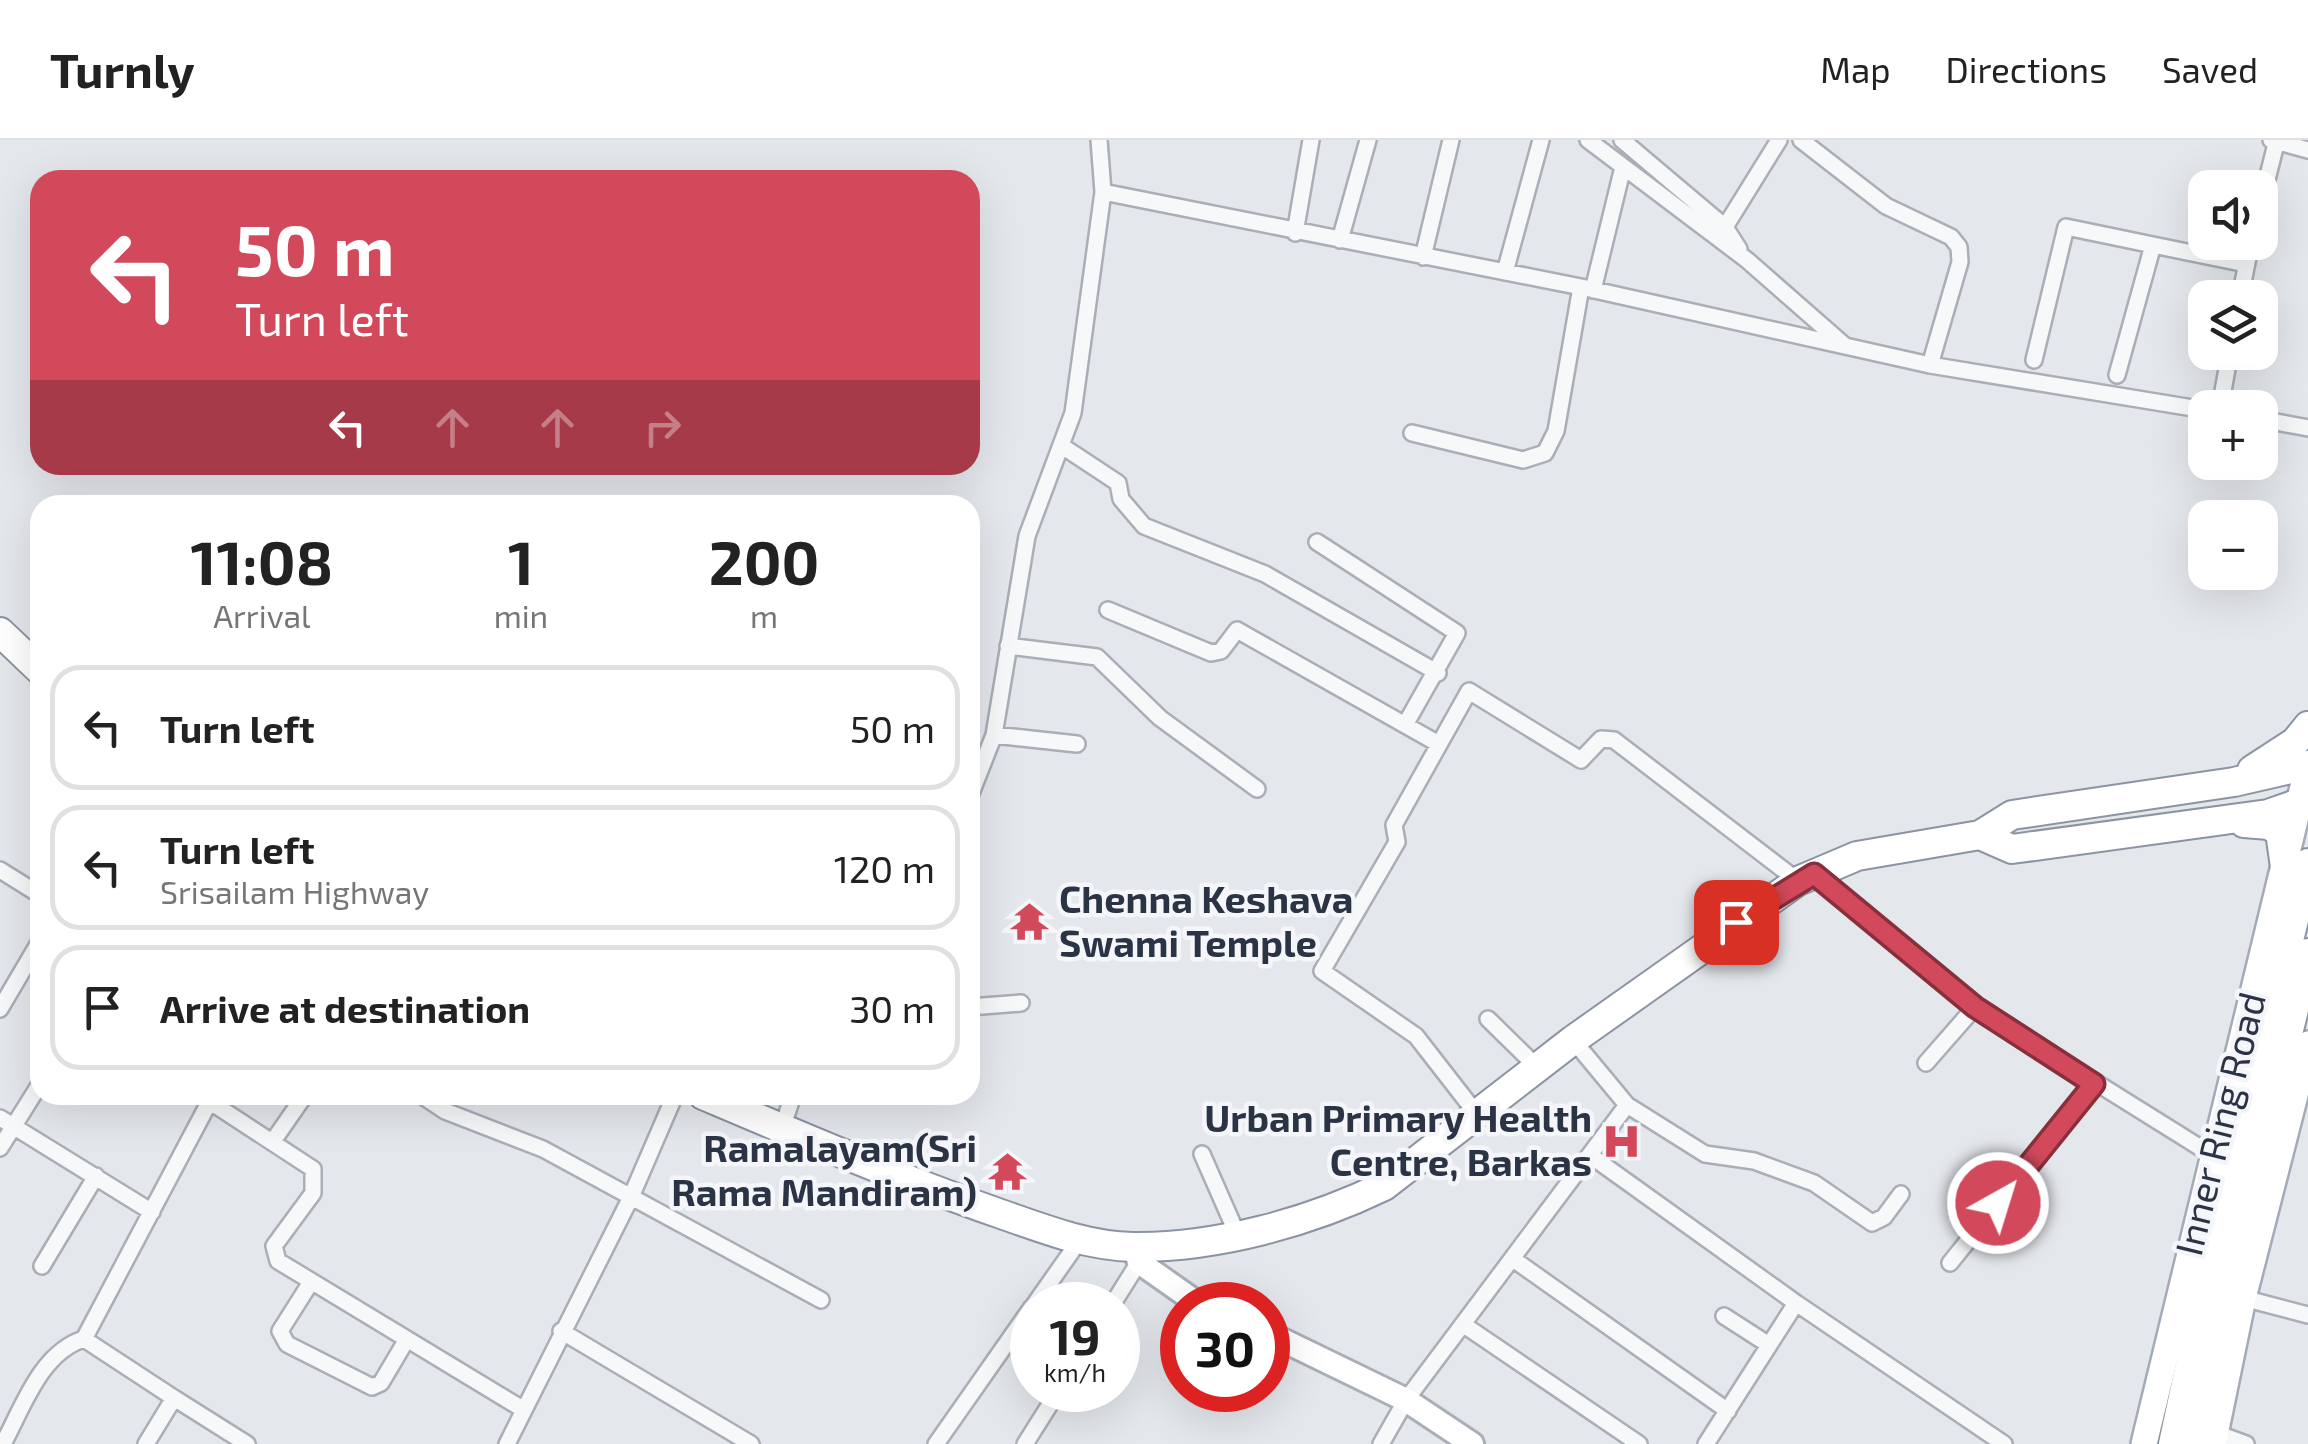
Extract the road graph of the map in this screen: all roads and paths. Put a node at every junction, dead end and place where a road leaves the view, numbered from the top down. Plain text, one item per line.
1 (1100, 140) edge
2 (1311, 140) edge
3 (1368, 140) edge
4 (1451, 140) edge
5 (1541, 140) edge
6 (1588, 140) edge
7 (1622, 140) edge
8 (1778, 140) edge
9 (1801, 140) edge
10 (2275, 140) edge
11 (2308, 150) edge
12 (1623, 167) junction
13 (2268, 170) edge
14 (1103, 192) junction
15 (1724, 228) junction
16 (1295, 233) junction
17 (1340, 240) junction
18 (2153, 244) junction
19 (1423, 256) junction
20 (1746, 260) junction
21 (2247, 260) edge
22 (2246, 264) junction
23 (1505, 272) junction
24 (2243, 280) edge
25 (1588, 288) junction
26 (1847, 348) junction
27 (2034, 360) dead end
28 (1930, 366) junction
29 (2116, 376) dead end
30 (2188, 407) edge
31 (2278, 423) edge
32 (2308, 428) edge
33 (1412, 433) dead end
34 (1062, 446) junction
35 (1317, 542) dead end
36 (1108, 610) dead end
37 (0, 632) edge
38 (1008, 646) junction
39 (30, 660) edge
40 (1438, 672) junction
41 (1405, 725) junction
42 (2308, 726) edge
43 (994, 735) junction
44 (1437, 743) junction
45 (1078, 744) dead end
46 (2308, 765) edge
47 (980, 771) edge
48 (2234, 782) junction
49 (1257, 790) dead end
50 (2304, 802) edge
51 (2206, 822) junction
52 (1980, 835) junction
53 (2296, 865) edge
54 (0, 870) edge
55 (1806, 877) junction
56 (30, 889) edge
57 (2308, 953) edge
58 (30, 958) edge
59 (1020, 1003) dead end
60 (980, 1006) edge
61 (1975, 1007) junction
62 (0, 1009) edge
63 (1488, 1019) dead end
64 (1573, 1040) junction
65 (2308, 1044) edge
66 (1926, 1063) dead end
67 (1539, 1069) junction
68 (2094, 1084) junction
69 (30, 1096) edge
70 (207, 1105) edge
71 (221, 1105) edge
72 (297, 1105) edge
73 (436, 1105) edge
74 (670, 1105) edge
75 (726, 1105) edge
76 (790, 1105) edge
77 (1627, 1105) junction
78 (1479, 1116) junction
79 (7, 1122) edge
80 (782, 1129) junction
81 (273, 1141) junction
82 (0, 1148) edge
83 (1202, 1154) dead end
84 (1591, 1156) junction
85 (2212, 1156) junction
86 (96, 1176) junction
87 (1901, 1194) dead end
88 (631, 1197) junction
89 (152, 1212) junction
90 (1238, 1236) junction
91 (1079, 1240) junction
92 (1136, 1254) junction
93 (1513, 1259) junction
94 (1950, 1263) dead end
95 (42, 1266) dead end
96 (311, 1282) junction
97 (1050, 1282) edge
98 (1123, 1282) edge
99 (1171, 1282) edge
100 (2243, 1298) junction
101 (821, 1300) dead end
102 (1796, 1303) junction
103 (1724, 1316) dead end
104 (2308, 1316) edge
105 (1464, 1326) junction
106 (561, 1331) junction
107 (84, 1339) junction
108 (407, 1339) junction
109 (1010, 1339) edge
110 (1290, 1344) edge
111 (1769, 1345) junction
112 (174, 1398) junction
113 (1406, 1400) junction
114 (524, 1410) junction
115 (1728, 1411) junction
116 (1045, 1412) edge
117 (2208, 1440) edge
118 (1995, 1441) edge
119 (3, 1444) edge
120 (146, 1444) edge
121 (247, 1444) edge
122 (506, 1444) edge
123 (751, 1444) edge
124 (936, 1444) edge
125 (1025, 1444) edge
126 (1381, 1444) edge
127 (1472, 1444) edge
128 (1639, 1444) edge
129 (1706, 1444) edge
130 (2144, 1444) edge
131 (2172, 1444) edge
132 (2246, 1444) edge

1 - 14 street
2 - 16 street
3 - 17 street
4 - 19 street
5 - 23 street
6 - 12 street
7 - 15 street
8 - 15 street
9 - 28 street
10 - 11 street
10 - 13 street
12 - 20 street
12 - 25 street
14 - 16 street
14 - 34 street
15 - 20 street
16 - 17 street
17 - 19 street
18 - 22 street
18 - 27 street
18 - 29 street
19 - 23 street
20 - 26 street
21 - 22 street
22 - 24 street
23 - 25 street
25 - 26 street
25 - 33 street
26 - 28 street
28 - 30 street
31 - 32 street
34 - 38 street
34 - 40 street
35 - 40 street
36 - 41 street
37 - 39 highway
38 - 43 street
38 - 49 street
40 - 41 street
41 - 44 street
42 - 48 highway
43 - 45 street
43 - 47 street
44 - 55 street
44 - 78 street
46 - 48 highway
46 - 50 main road, Inner Ring Road
48 - 52 highway
50 - 51 highway
50 - 53 main road, Inner Ring Road
51 - 52 highway
51 - 53 highway
52 - 55 highway
53 - 85 main road, Inner Ring Road
53 - 131 highway
54 - 56 street
55 - 61 street
55 - 64 highway
57 - 117 highway
58 - 62 street
59 - 60 street
61 - 66 street
61 - 68 street
63 - 67 street
64 - 67 highway
64 - 77 street
65 - 100 main road, Inner Ring Road
67 - 78 highway
68 - 85 street
68 - 94 street
69 - 79 street
70 - 89 street
71 - 81 street
72 - 81 street
73 - 88 street
74 - 88 street
75 - 80 highway
76 - 80 street
77 - 84 street
77 - 87 street
78 - 90 highway
79 - 82 street
79 - 86 street
80 - 91 highway
81 - 96 street
83 - 90 street
84 - 93 street
84 - 102 street
85 - 130 main road, Inner Ring Road
86 - 89 street
86 - 95 street
88 - 101 street
88 - 106 street
89 - 107 street
90 - 92 highway
91 - 92 highway
91 - 97 street
92 - 98 street
92 - 99 main road
93 - 105 street
93 - 115 street
96 - 108 street
96 - 108 street
100 - 104 street
100 - 117 main road, Inner Ring Road
102 - 111 street
102 - 118 street
103 - 111 street
105 - 113 street
105 - 128 street
106 - 114 street
106 - 123 street
107 - 112 street
107 - 119 street
108 - 114 street
109 - 124 street
110 - 113 main road
111 - 115 street
112 - 120 street
112 - 121 street
113 - 126 street
113 - 127 main road
114 - 122 street
115 - 129 street
116 - 125 street
117 - 132 street

